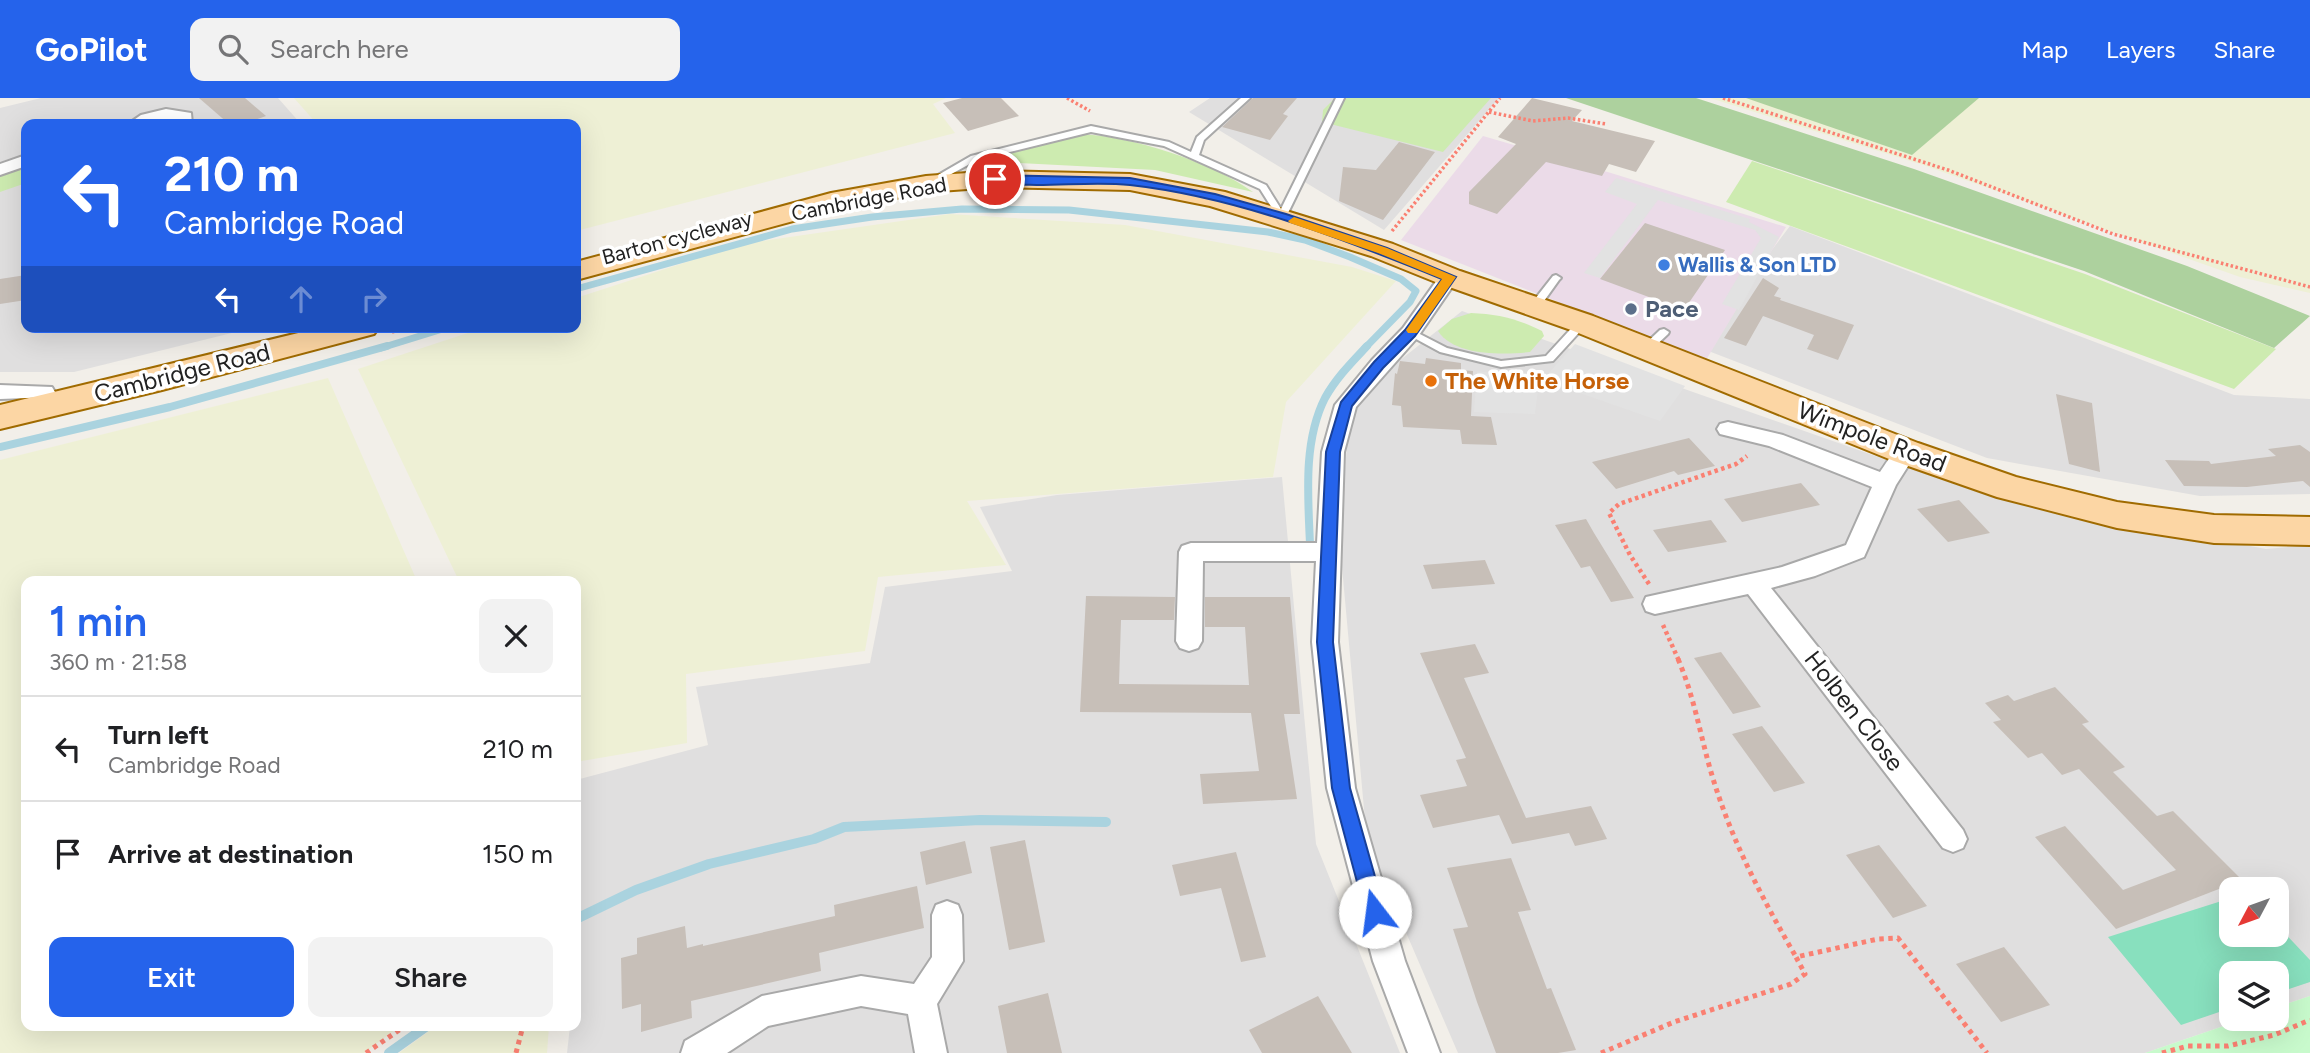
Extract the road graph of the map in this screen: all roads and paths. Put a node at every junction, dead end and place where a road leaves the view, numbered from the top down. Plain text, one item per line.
1 (1246, 98) edge
2 (1340, 98) edge
3 (1500, 98) edge
4 (1723, 98) edge
5 (1489, 112) junction
6 (156, 119) edge
7 (185, 119) edge
8 (1605, 124) dead end
9 (1194, 156) junction
10 (21, 162) edge
11 (0, 170) edge
12 (926, 184) junction
13 (1282, 216) junction
14 (1382, 250) junction
15 (581, 270) edge
16 (1450, 277) junction
17 (1556, 278) dead end
18 (2310, 287) edge
19 (1535, 306) junction
20 (1582, 323) junction
21 (340, 333) edge
22 (1410, 333) junction
23 (0, 392) edge
24 (44, 392) dead end
25 (0, 417) edge
26 (1728, 429) dead end
27 (1774, 440) junction
28 (1906, 452) junction
29 (1885, 484) junction
30 (2310, 531) edge
31 (1329, 552) junction
32 (1754, 584) junction
33 (1656, 604) junction
34 (1189, 641) dead end
35 (1953, 839) dead end
36 (947, 915) dead end
37 (1796, 957) junction
38 (921, 1001) junction
39 (2310, 1020) edge
40 (398, 1031) edge
41 (522, 1031) edge
42 (366, 1053) edge
43 (516, 1053) edge
44 (697, 1053) edge
45 (931, 1053) edge
46 (1424, 1053) edge
47 (1601, 1053) edge
48 (1987, 1053) edge
49 (2162, 1053) edge

1 - 9 lane
2 - 13 lane
3 - 5 path
4 - 18 path
5 - 8 path
5 - 14 path
6 - 7 street
9 - 12 lane
9 - 13 lane
10 - 11 street
12 - 13 main road, Cambridge Road
12 - 15 main road, Cambridge Road
13 - 14 main road, Cambridge Road
14 - 16 main road, Cambridge Road
16 - 19 main road, Wimpole Road
16 - 22 street
17 - 19 lane
19 - 20 main road, Wimpole Road
20 - 22 lane
20 - 28 main road, Wimpole Road
21 - 25 main road, Cambridge Road
22 - 31 street
23 - 24 street
26 - 27 street
27 - 29 street
27 - 33 path
28 - 29 street
28 - 30 main road, Wimpole Road
29 - 32 street
31 - 34 street
31 - 46 street
32 - 33 street
32 - 35 street, Holben Close
33 - 37 path
36 - 38 street
37 - 47 path
37 - 48 path
38 - 44 street
38 - 45 street
39 - 49 path
40 - 42 path
41 - 43 path

